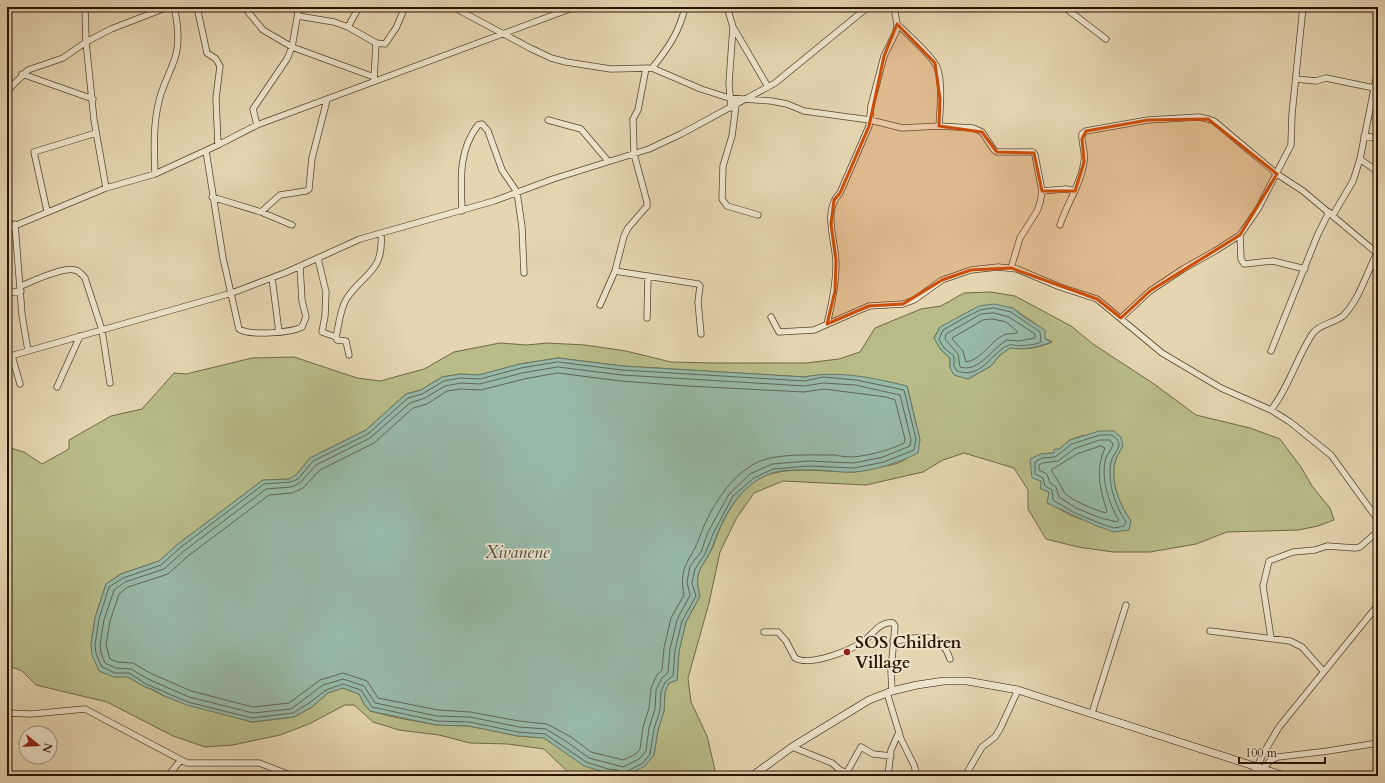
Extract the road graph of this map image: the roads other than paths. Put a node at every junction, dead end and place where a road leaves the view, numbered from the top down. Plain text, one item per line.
1 (85, 7) edge
2 (168, 7) edge
3 (174, 7) edge
4 (197, 7) edge
5 (244, 7) edge
6 (299, 7) edge
7 (359, 7) edge
8 (406, 7) edge
9 (453, 7) edge
10 (575, 7) edge
11 (685, 7) edge
12 (727, 7) edge
13 (868, 7) edge
14 (894, 7) edge
15 (1064, 7) edge
16 (1303, 7) edge
17 (298, 16) junction
18 (897, 24) junction
19 (348, 27) junction
20 (733, 27) junction
21 (503, 34) junction
22 (1106, 39) dead end
23 (86, 42) junction
24 (376, 43) junction
25 (292, 48) junction
26 (649, 68) junction
27 (1378, 69) edge
28 (22, 74) junction
29 (374, 79) junction
30 (1296, 79) junction
31 (768, 87) junction
32 (1374, 88) junction
33 (7, 91) edge
34 (729, 98) junction
35 (93, 99) junction
36 (327, 100) junction
37 (745, 100) junction
38 (733, 106) junction
39 (548, 120) dead end
40 (870, 120) junction
41 (257, 125) junction
42 (939, 126) junction
43 (96, 133) junction
44 (1364, 136) junction
45 (1378, 138) edge
46 (218, 145) junction
47 (206, 151) junction
48 (634, 154) junction
49 (1360, 160) junction
50 (608, 161) junction
51 (1378, 172) edge
52 (154, 174) junction
53 (1277, 174) junction
54 (106, 188) junction
55 (1075, 191) junction
56 (517, 192) junction
57 (1042, 192) junction
58 (212, 196) junction
59 (47, 211) junction
60 (462, 211) junction
61 (261, 212) junction
62 (1331, 214) junction
63 (758, 215) dead end
64 (15, 224) junction
65 (292, 225) dead end
66 (1060, 225) dead end
67 (7, 228) edge
68 (381, 234) junction
69 (1240, 235) junction
70 (1378, 253) edge
71 (318, 259) junction
72 (300, 266) junction
73 (1011, 268) junction
74 (1305, 269) junction
75 (615, 271) junction
76 (524, 273) dead end
77 (648, 276) junction
78 (272, 278) junction
79 (21, 288) junction
80 (7, 293) edge
81 (232, 293) junction
82 (600, 304) dead end
83 (771, 317) dead end
84 (647, 318) dead end
85 (1121, 318) junction
86 (827, 324) junction
87 (102, 330) junction
88 (279, 332) junction
89 (701, 334) dead end
90 (80, 336) junction
91 (336, 337) junction
92 (28, 351) junction
93 (1271, 352) dead end
94 (349, 355) dead end
95 (9, 356) edge
96 (110, 383) dead end
97 (20, 384) dead end
98 (57, 387) dead end
99 (1271, 410) junction
100 (1375, 509) edge
101 (1378, 520) edge
102 (1378, 531) edge
103 (1126, 604) dead end
104 (1378, 605) edge
105 (1210, 631) dead end
106 (764, 632) dead end
107 (1271, 638) junction
108 (893, 641) junction
109 (950, 659) dead end
110 (1324, 672) junction
111 (1018, 690) junction
112 (890, 692) junction
113 (7, 713) edge
114 (1092, 713) junction
115 (899, 732) junction
116 (1378, 743) edge
117 (792, 747) junction
118 (891, 756) junction
119 (180, 761) junction
120 (1262, 770) edge
121 (847, 772) junction
122 (168, 776) edge
123 (293, 776) edge
124 (752, 776) edge
125 (856, 776) edge
126 (888, 776) edge
127 (917, 776) edge
128 (965, 776) edge
129 (1252, 776) edge
130 (1285, 776) edge

1 - 23 street
2 - 23 street
3 - 52 street
4 - 46 street
5 - 25 street
6 - 17 street
7 - 19 street
8 - 24 street
9 - 21 street
10 - 21 street
11 - 26 street
12 - 20 street
13 - 31 street
14 - 18 street
15 - 22 street
16 - 30 street
17 - 19 street
17 - 25 street
18 - 40 street
18 - 42 street
19 - 24 street
20 - 31 street
20 - 34 street
21 - 26 street
21 - 29 street
23 - 28 street
23 - 35 street
24 - 29 street
25 - 29 street
25 - 41 street
26 - 34 street
26 - 48 street
27 - 32 street
28 - 33 street
28 - 35 street
29 - 36 street
30 - 32 street
30 - 53 street
31 - 37 street
32 - 44 street
34 - 37 street
34 - 38 street
35 - 43 street
36 - 41 street
36 - 61 street
37 - 38 street
37 - 40 street
38 - 48 street
38 - 63 street
39 - 50 street
40 - 42 street
40 - 86 street
41 - 46 street
42 - 57 street
43 - 54 street
43 - 59 street
44 - 45 street
44 - 49 street
46 - 47 street
47 - 52 street
47 - 58 street
48 - 50 street
48 - 75 street
49 - 51 street
49 - 62 street
50 - 56 street
52 - 54 street
53 - 55 street
53 - 62 street
53 - 69 street
54 - 59 street
55 - 57 street
55 - 66 street
56 - 60 street
56 - 60 street
56 - 76 street
57 - 73 street
58 - 61 street
58 - 81 street
59 - 64 street
60 - 68 street
61 - 65 street
62 - 70 street
62 - 74 street
64 - 67 street
64 - 79 street
68 - 71 street
68 - 91 street
69 - 74 street
69 - 85 street
70 - 99 street
71 - 72 street
71 - 91 street
72 - 78 street
72 - 88 street
73 - 85 street
73 - 86 street
74 - 93 street
75 - 77 street
75 - 82 street
77 - 84 street
77 - 89 street
78 - 81 street
78 - 88 street
79 - 80 street
79 - 87 street
79 - 92 street
81 - 87 street
81 - 88 street
83 - 86 street
85 - 99 street
87 - 90 street
87 - 96 street
90 - 92 street
90 - 98 street
91 - 94 street
92 - 95 street
95 - 97 street
99 - 100 street
100 - 101 street
102 - 107 street
103 - 114 street
104 - 110 street
105 - 107 street
106 - 108 street
107 - 110 street
108 - 109 street
108 - 112 street
110 - 120 street
111 - 112 main road
111 - 114 main road
111 - 128 street
112 - 115 street
112 - 117 main road
113 - 119 street
114 - 120 main road
115 - 118 street
115 - 127 street
116 - 120 street
117 - 121 street
117 - 124 main road
118 - 121 street
118 - 126 street
119 - 122 street
119 - 123 street
120 - 129 street
120 - 130 main road
121 - 125 street

